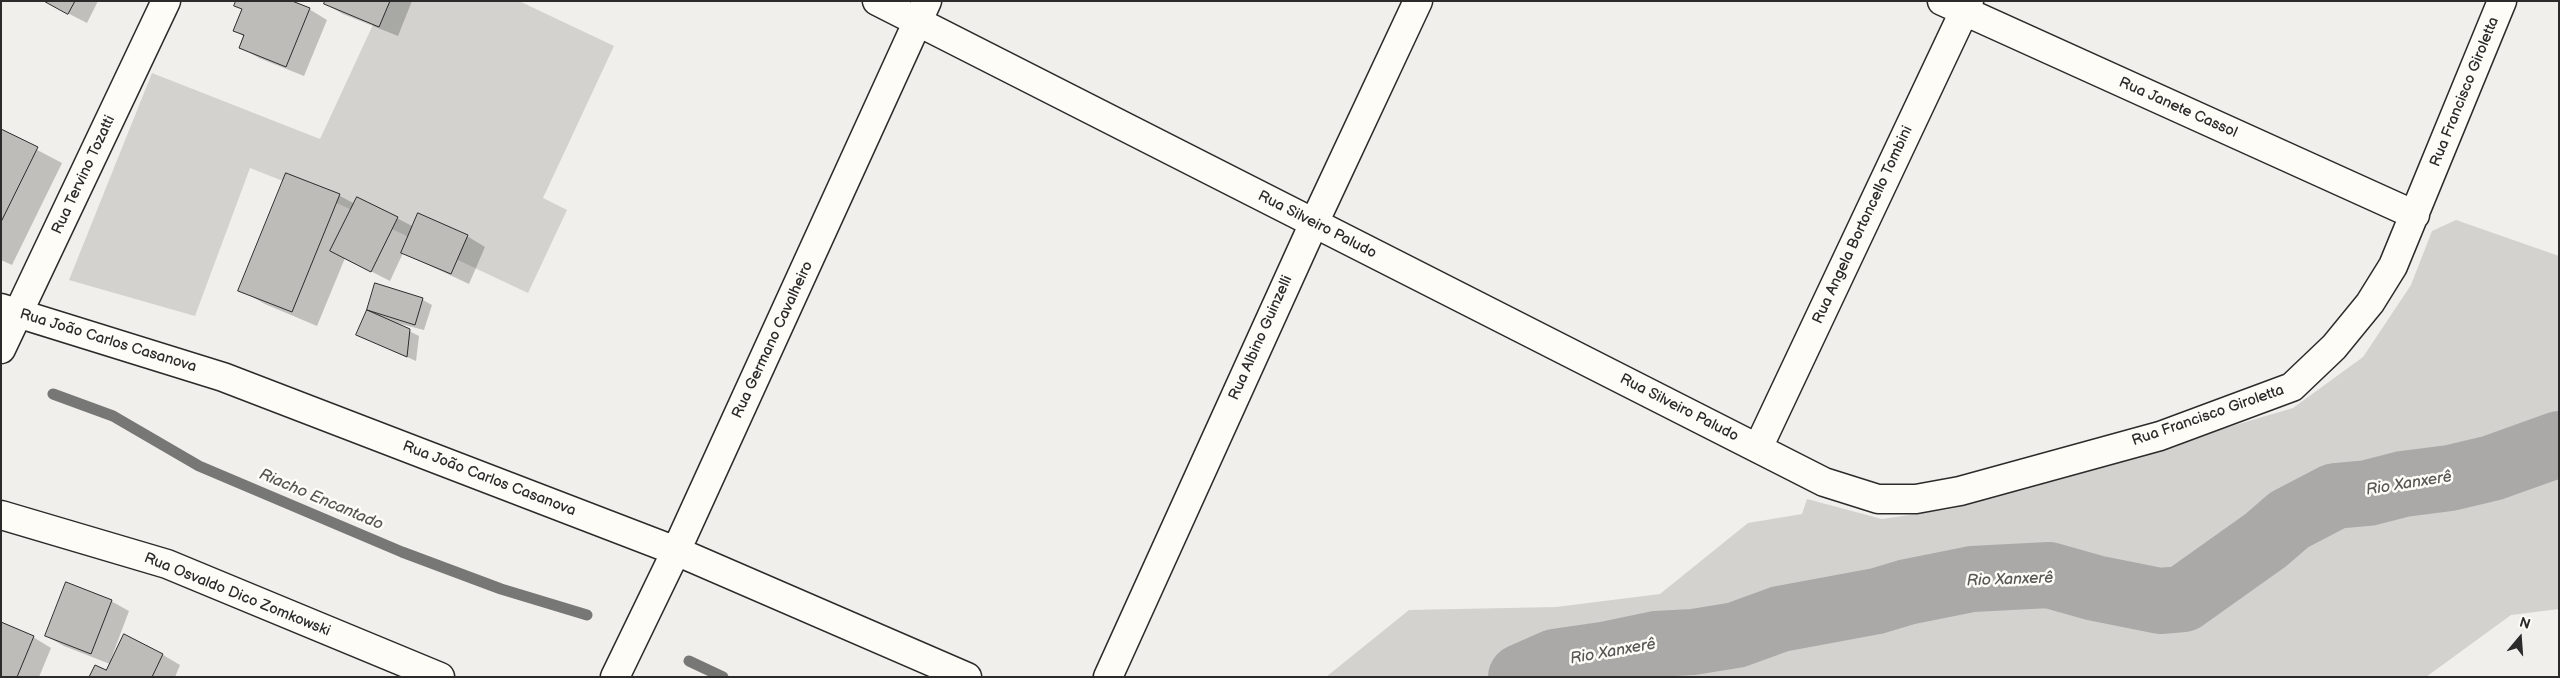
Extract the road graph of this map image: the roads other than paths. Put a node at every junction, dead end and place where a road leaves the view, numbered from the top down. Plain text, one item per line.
1 (166, 1) edge
2 (877, 1) edge
3 (1418, 1) edge
4 (2502, 1) edge
5 (1958, 5) edge
6 (923, 11) edge
7 (2415, 214) junction
8 (1314, 223) junction
9 (10, 310) edge
10 (1, 349) edge
11 (1758, 448) junction
12 (1, 515) edge
13 (676, 552) junction
14 (440, 677) edge
15 (615, 677) edge
16 (967, 677) edge
17 (1108, 677) edge

1 - 9 street, Rua Tervino Tozatti
2 - 6 street, Rua Silveiro Paludo
3 - 8 street, Rua Albino Guinzelli
4 - 7 street, Rua Francisco Giroletta
5 - 7 street, Rua Janete Cassol
5 - 11 street, Rua Angela Bortoncello Tombini
6 - 8 street, Rua Silveiro Paludo
6 - 13 street, Rua Germano Cavalheiro
7 - 11 street, Rua Francisco Giroletta
8 - 11 street, Rua Silveiro Paludo
8 - 17 street, Rua Albino Guinzelli
9 - 10 street, Rua Tervino Tozatti
9 - 13 street, Rua João Carlos Casanova
12 - 14 street, Rua Osvaldo Dico Zomkowski
13 - 15 street, Rua Germano Cavalheiro
13 - 16 street, Rua João Carlos Casanova

